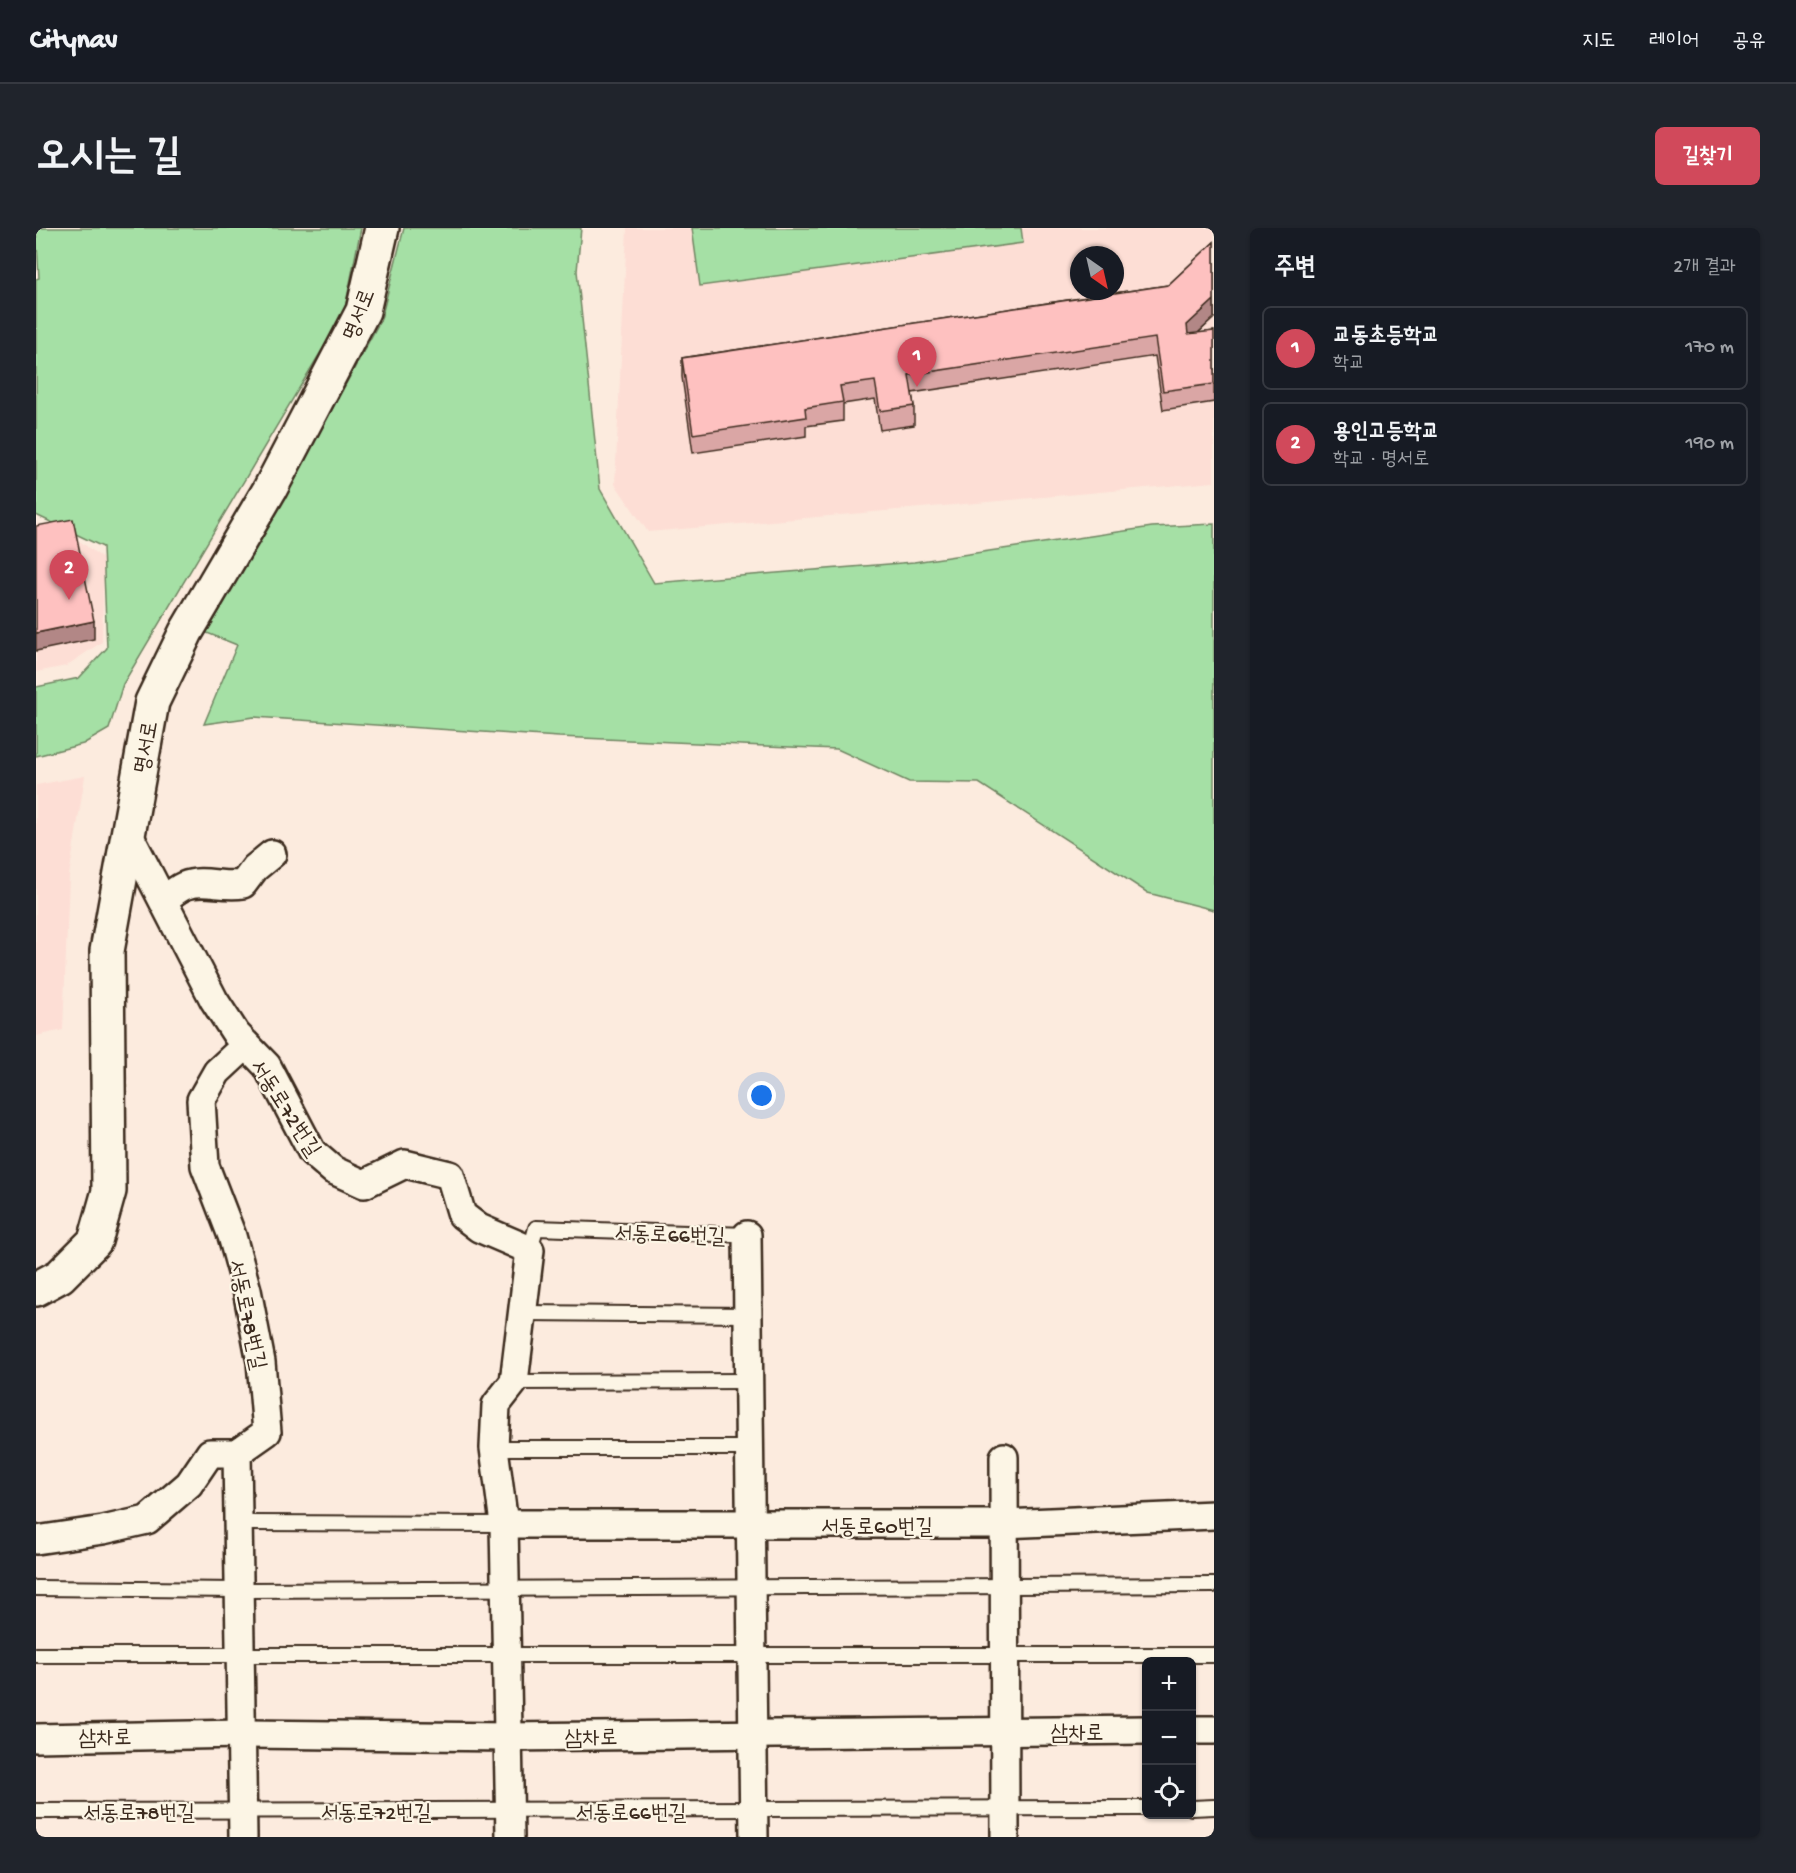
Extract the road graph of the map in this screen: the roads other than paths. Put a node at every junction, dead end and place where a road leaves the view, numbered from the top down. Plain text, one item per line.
1 (382, 228) edge
2 (128, 833) junction
3 (272, 854) dead end
4 (164, 900) junction
5 (246, 1046) junction
6 (747, 1235) joint
7 (530, 1250) junction
8 (36, 1289) edge
9 (523, 1313) junction
10 (748, 1315) junction
11 (749, 1381) junction
12 (514, 1382) junction
13 (494, 1448) junction
14 (750, 1448) junction
15 (237, 1453) junction
16 (1004, 1457) dead end
17 (1214, 1515) edge
18 (238, 1523) junction
19 (504, 1524) junction
20 (1004, 1524) junction
21 (750, 1526) junction
22 (36, 1540) edge
23 (1214, 1585) edge
24 (1004, 1586) junction
25 (751, 1587) junction
26 (36, 1588) edge
27 (505, 1588) junction
28 (239, 1590) junction
29 (36, 1655) edge
30 (507, 1655) junction
31 (1005, 1655) junction
32 (1214, 1655) edge
33 (240, 1656) junction
34 (752, 1657) junction
35 (1142, 1730) edge
36 (1196, 1730) edge
37 (1214, 1730) edge
38 (1005, 1731) junction
39 (242, 1734) junction
40 (753, 1734) junction
41 (508, 1737) junction
42 (36, 1738) edge
43 (1214, 1807) edge
44 (1142, 1808) edge
45 (1196, 1808) edge
46 (1005, 1809) junction
47 (36, 1811) edge
48 (243, 1824) edge
49 (509, 1824) edge
50 (753, 1824) edge
51 (1005, 1837) edge

1 - 2 street, 명서로
2 - 4 street, 서동로72번길
2 - 8 street, 명서로
3 - 4 street
4 - 5 street, 서동로72번길
5 - 7 street, 서동로72번길
5 - 15 street, 서동로78번길
6 - 7 lane, 서동로66번길
6 - 10 street, 서동로66번길
7 - 9 street
9 - 10 lane
9 - 12 street
10 - 11 street, 서동로66번길
11 - 12 lane
11 - 14 street, 서동로66번길
12 - 13 street
13 - 14 lane
13 - 19 street
14 - 21 street, 서동로66번길
15 - 18 street
15 - 22 street
16 - 20 street
17 - 20 street, 서동로60번길
18 - 19 lane
18 - 28 street
19 - 21 street
19 - 27 street
20 - 21 street, 서동로60번길
20 - 24 street
21 - 25 street, 서동로66번길
23 - 24 lane
24 - 25 lane
24 - 31 street
25 - 27 lane
25 - 34 street, 서동로66번길
26 - 28 lane
27 - 28 lane
27 - 30 street
28 - 33 street
29 - 33 lane
30 - 33 lane
30 - 34 lane
30 - 41 street
31 - 32 lane
31 - 34 lane
31 - 38 street
33 - 39 street
34 - 40 street, 서동로66번길
35 - 38 street, 삼차로
36 - 37 street
38 - 40 street, 삼차로
38 - 46 street
39 - 41 street, 삼차로
39 - 42 street, 삼차로
39 - 48 street
40 - 41 street, 삼차로
40 - 50 street, 서동로66번길
41 - 49 street
43 - 45 lane
44 - 46 lane
46 - 50 lane
46 - 51 street
47 - 48 lane, 서동로78번길
48 - 49 lane, 서동로72번길
49 - 50 lane, 서동로66번길

